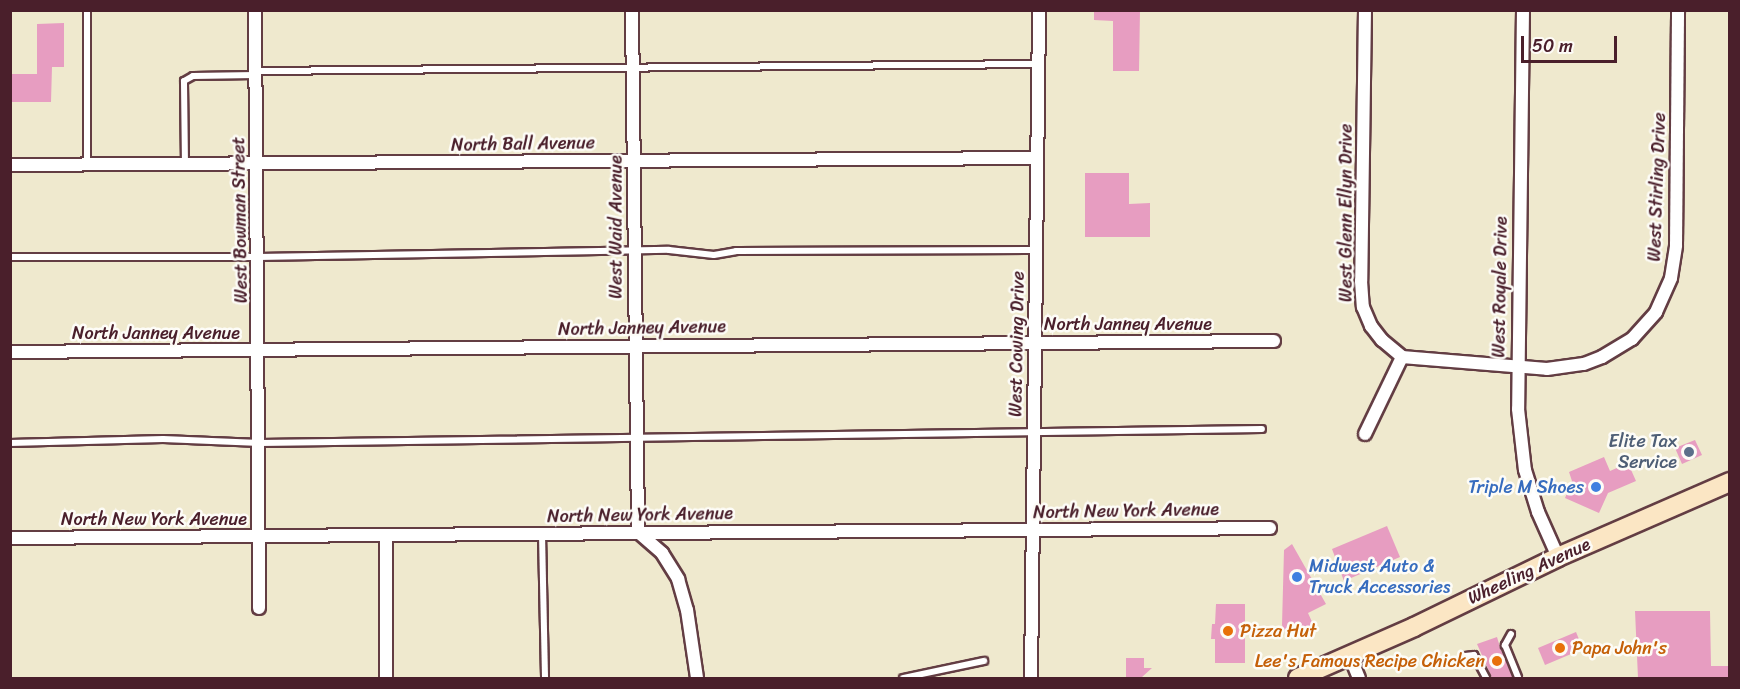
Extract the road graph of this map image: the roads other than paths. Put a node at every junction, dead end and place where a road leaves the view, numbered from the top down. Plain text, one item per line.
1 (87, 10) edge
2 (255, 10) edge
3 (632, 10) edge
4 (1039, 10) edge
5 (1365, 10) edge
6 (1523, 10) edge
7 (1678, 10) edge
8 (1038, 64) junction
9 (633, 67) junction
10 (256, 73) junction
11 (1037, 158) junction
12 (634, 160) junction
13 (10, 165) edge
14 (87, 165) junction
15 (185, 165) junction
16 (257, 165) junction
17 (1036, 250) junction
18 (635, 252) junction
19 (10, 257) edge
20 (258, 257) junction
21 (1274, 341) dead end
22 (1035, 342) junction
23 (635, 346) junction
24 (259, 350) junction
25 (10, 352) edge
26 (1402, 357) junction
27 (1517, 368) junction
28 (1262, 429) dead end
29 (1034, 433) junction
30 (1365, 434) dead end
31 (637, 436) junction
32 (10, 443) edge
33 (260, 443) junction
34 (1730, 482) edge
35 (1270, 528) dead end
36 (1033, 530) junction
37 (638, 532) junction
38 (542, 534) junction
39 (260, 536) junction
40 (386, 536) junction
41 (10, 538) edge
42 (1557, 557) junction
43 (259, 608) dead end
44 (1511, 634) dead end
45 (1350, 656) junction
46 (1465, 656) dead end
47 (984, 661) dead end
48 (386, 678) edge
49 (544, 678) edge
50 (697, 678) edge
51 (903, 678) edge
52 (1031, 678) edge
53 (1298, 678) edge
54 (1359, 678) edge
55 (1486, 678) edge
56 (1518, 678) edge

1 - 14 lane
2 - 10 street, West Bowman Street
3 - 9 street, West Waid Avenue
4 - 8 street, West Cowing Drive
5 - 26 street, West Glenn Ellyn Drive
6 - 27 street, West Royale Drive
7 - 27 street, West Stirling Drive
8 - 9 lane
8 - 11 street, West Cowing Drive
9 - 10 lane
9 - 12 street, West Waid Avenue
10 - 15 lane
10 - 16 street, West Bowman Street
11 - 12 street, North Ball Avenue
11 - 17 street, West Cowing Drive
12 - 16 street, North Ball Avenue
12 - 18 street, West Waid Avenue
13 - 14 street, North Ball Avenue
14 - 15 street, North Ball Avenue
15 - 16 street, North Ball Avenue
16 - 20 street, West Bowman Street
17 - 18 lane
17 - 22 street, West Cowing Drive
18 - 20 lane
18 - 23 street, West Waid Avenue
19 - 20 lane
20 - 24 street, West Bowman Street
21 - 22 street, North Janney Avenue
22 - 23 street, North Janney Avenue
22 - 29 street, West Cowing Drive
23 - 24 street, North Janney Avenue
23 - 31 street, West Waid Avenue
24 - 25 street, North Janney Avenue
24 - 33 street, West Bowman Street
26 - 27 street
26 - 30 street
27 - 42 street, West Royale Drive
28 - 29 lane
29 - 31 lane
29 - 36 street, West Cowing Drive
31 - 33 lane
31 - 37 street, West Waid Avenue
32 - 33 lane
33 - 39 street, West Bowman Street
34 - 42 main road, Wheeling Avenue
35 - 36 street, North New York Avenue
36 - 37 street, North New York Avenue
36 - 52 street, West Cowing Drive
37 - 38 street, North New York Avenue
37 - 50 street
38 - 40 street, North New York Avenue
38 - 49 lane
39 - 40 street, North New York Avenue
39 - 41 street, North New York Avenue
39 - 43 street, West Bowman Street
40 - 48 street
42 - 45 main road, Wheeling Avenue
44 - 56 lane
45 - 53 main road, Wheeling Avenue
45 - 54 street
46 - 55 lane
47 - 51 lane

